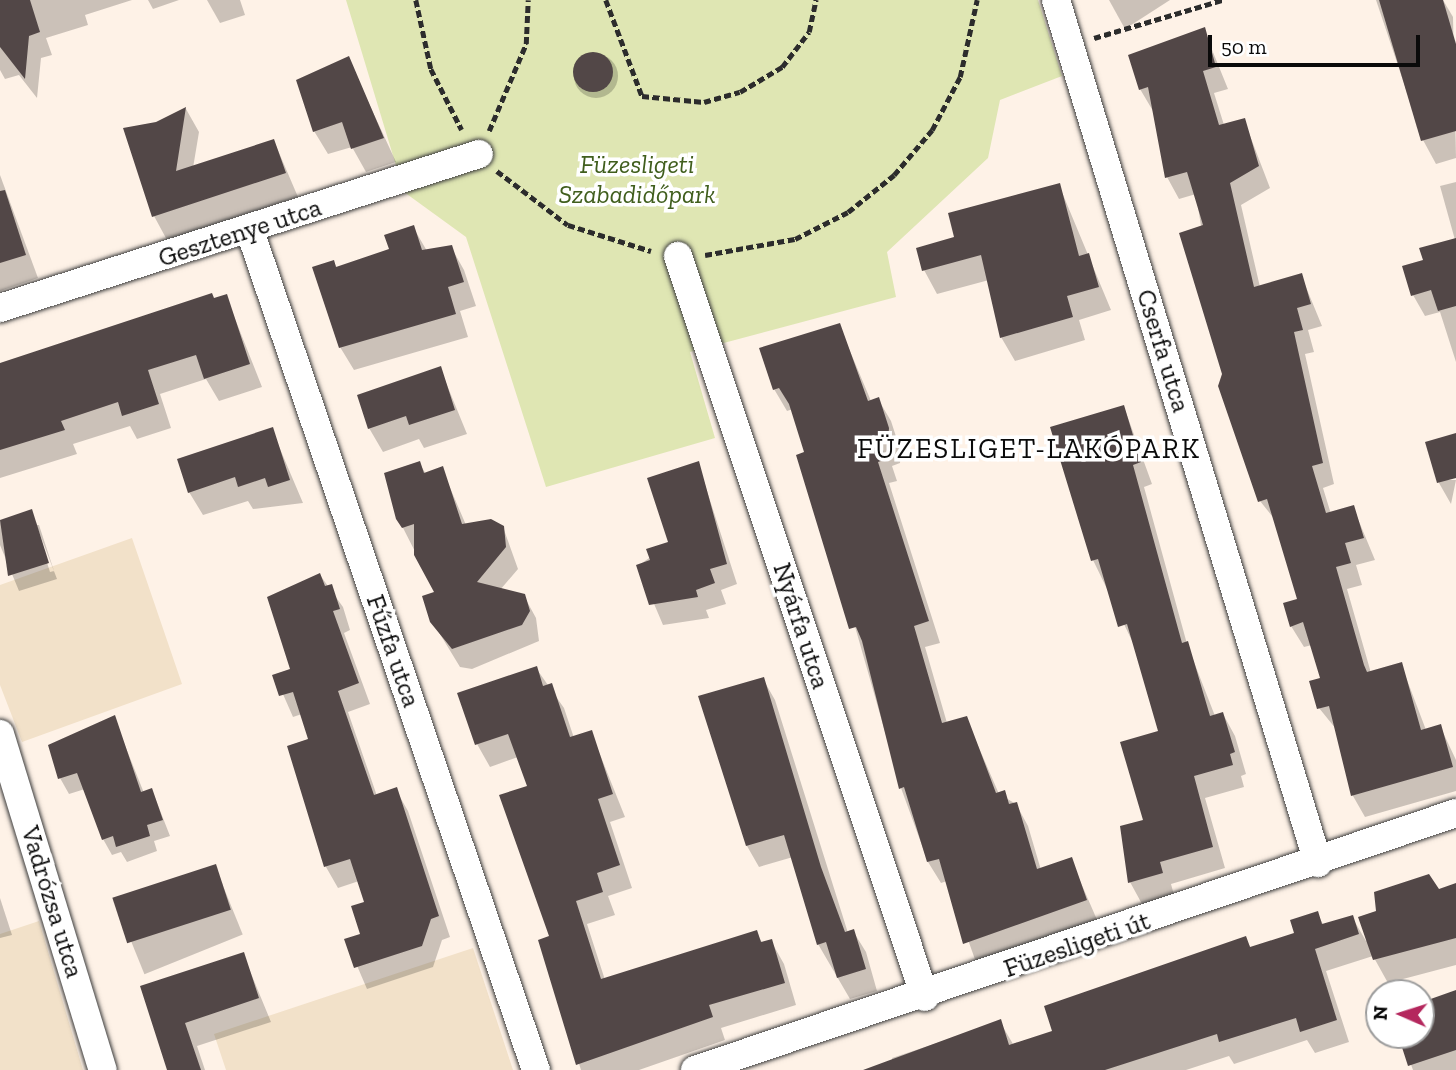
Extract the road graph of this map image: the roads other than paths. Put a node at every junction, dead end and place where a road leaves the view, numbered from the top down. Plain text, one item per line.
1 (1056, 0) edge
2 (480, 154) road end
3 (250, 231) junction
4 (678, 256) road end
5 (0, 309) edge
6 (0, 734) edge
7 (1456, 813) edge
8 (1318, 863) junction
9 (925, 997) junction
10 (103, 1070) edge
11 (536, 1070) edge
12 (695, 1070) edge

1 - 8 street, Cserfa utca
2 - 3 street, Gesztenye utca
3 - 5 street, Gesztenye utca
3 - 11 street, Fűzfa utca
4 - 9 street, Nyárfa utca
6 - 10 street, Vadrózsa utca
7 - 8 street, Füzesligeti út
8 - 9 street, Füzesligeti út
9 - 12 street, Füzesligeti út

